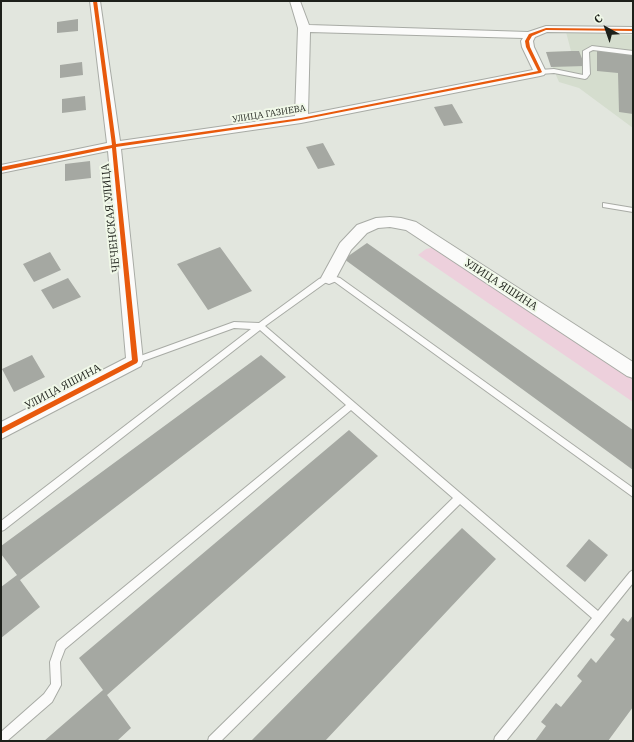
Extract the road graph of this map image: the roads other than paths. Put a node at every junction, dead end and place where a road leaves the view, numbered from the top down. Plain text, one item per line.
1 (95, 1) edge
2 (295, 1) edge
3 (304, 28) junction
4 (633, 30) edge
5 (530, 35) junction
6 (633, 53) edge
7 (540, 72) junction
8 (301, 119) junction
9 (114, 146) junction
10 (1, 169) edge
11 (605, 205) dead end
12 (633, 210) edge
13 (329, 278) junction
14 (260, 326) junction
15 (135, 361) junction
16 (633, 371) edge
17 (351, 405) junction
18 (1, 431) edge
19 (633, 493) edge
20 (459, 498) junction
21 (1, 527) edge
22 (633, 575) edge
23 (599, 618) junction
24 (1, 739) edge
25 (213, 741) edge
26 (499, 741) edge

1 - 9 street, ЧЕЧЕНСКАЯ УЛИЦА
2 - 3 street
3 - 5 street
3 - 8 street
4 - 5 street
5 - 7 street
6 - 7 lane
7 - 8 street, УЛИЦА ГАЗИЕВА
8 - 9 street, УЛИЦА ГАЗИЕВА
9 - 10 street, УЛИЦА ГАЗИЕВА
9 - 15 street, ЧЕЧЕНСКАЯ УЛИЦА
11 - 12 lane
13 - 14 lane
13 - 16 street, УЛИЦА ЯШИНА
13 - 19 lane
14 - 15 lane
14 - 17 lane
14 - 21 lane
15 - 18 street, УЛИЦА ЯШИНА
17 - 20 lane
17 - 24 lane
20 - 23 lane
20 - 25 lane
22 - 23 lane
23 - 26 lane

